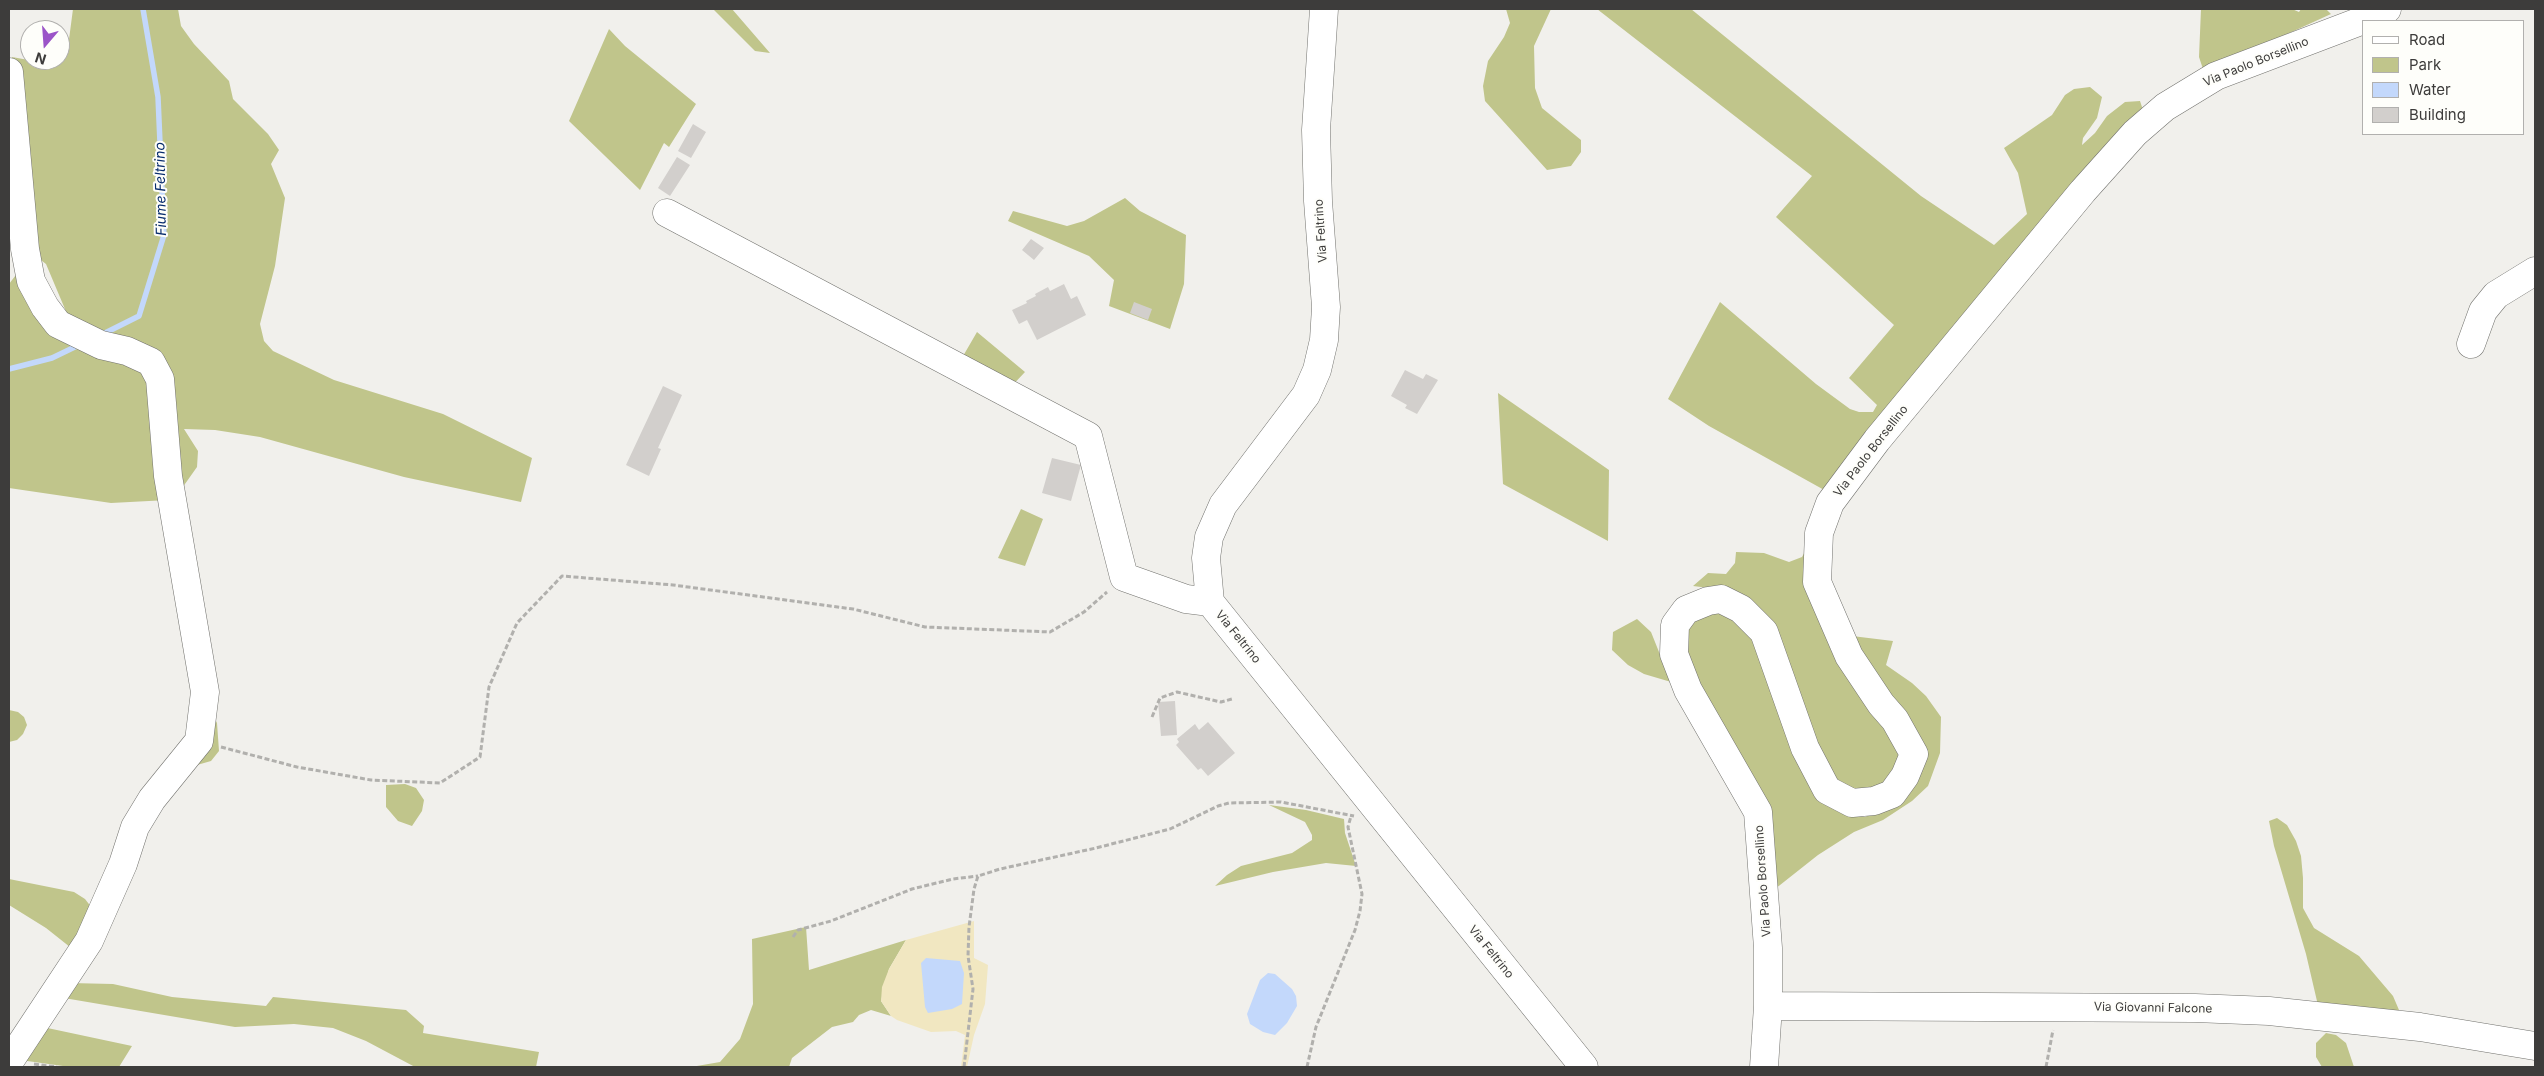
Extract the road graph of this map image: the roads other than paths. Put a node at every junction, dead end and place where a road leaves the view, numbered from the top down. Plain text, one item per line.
1 (1324, 9) edge
2 (2387, 9) edge
3 (2364, 20) edge
4 (2362, 21) edge
5 (9, 72) edge
6 (667, 213) dead end
7 (2534, 274) edge
8 (2471, 344) dead end
9 (1210, 602) junction
10 (1768, 1006) junction
11 (2535, 1046) edge
12 (9, 1062) edge
13 (1584, 1067) edge
14 (1764, 1067) edge

1 - 9 street, Via Feltrino
2 - 3 street, Via Paolo Borsellino
4 - 10 street, Via Paolo Borsellino
5 - 12 street
6 - 9 street
7 - 8 street
9 - 13 street, Via Feltrino
10 - 11 street, Via Giovanni Falcone
10 - 14 street, Via Paolo Borsellino

